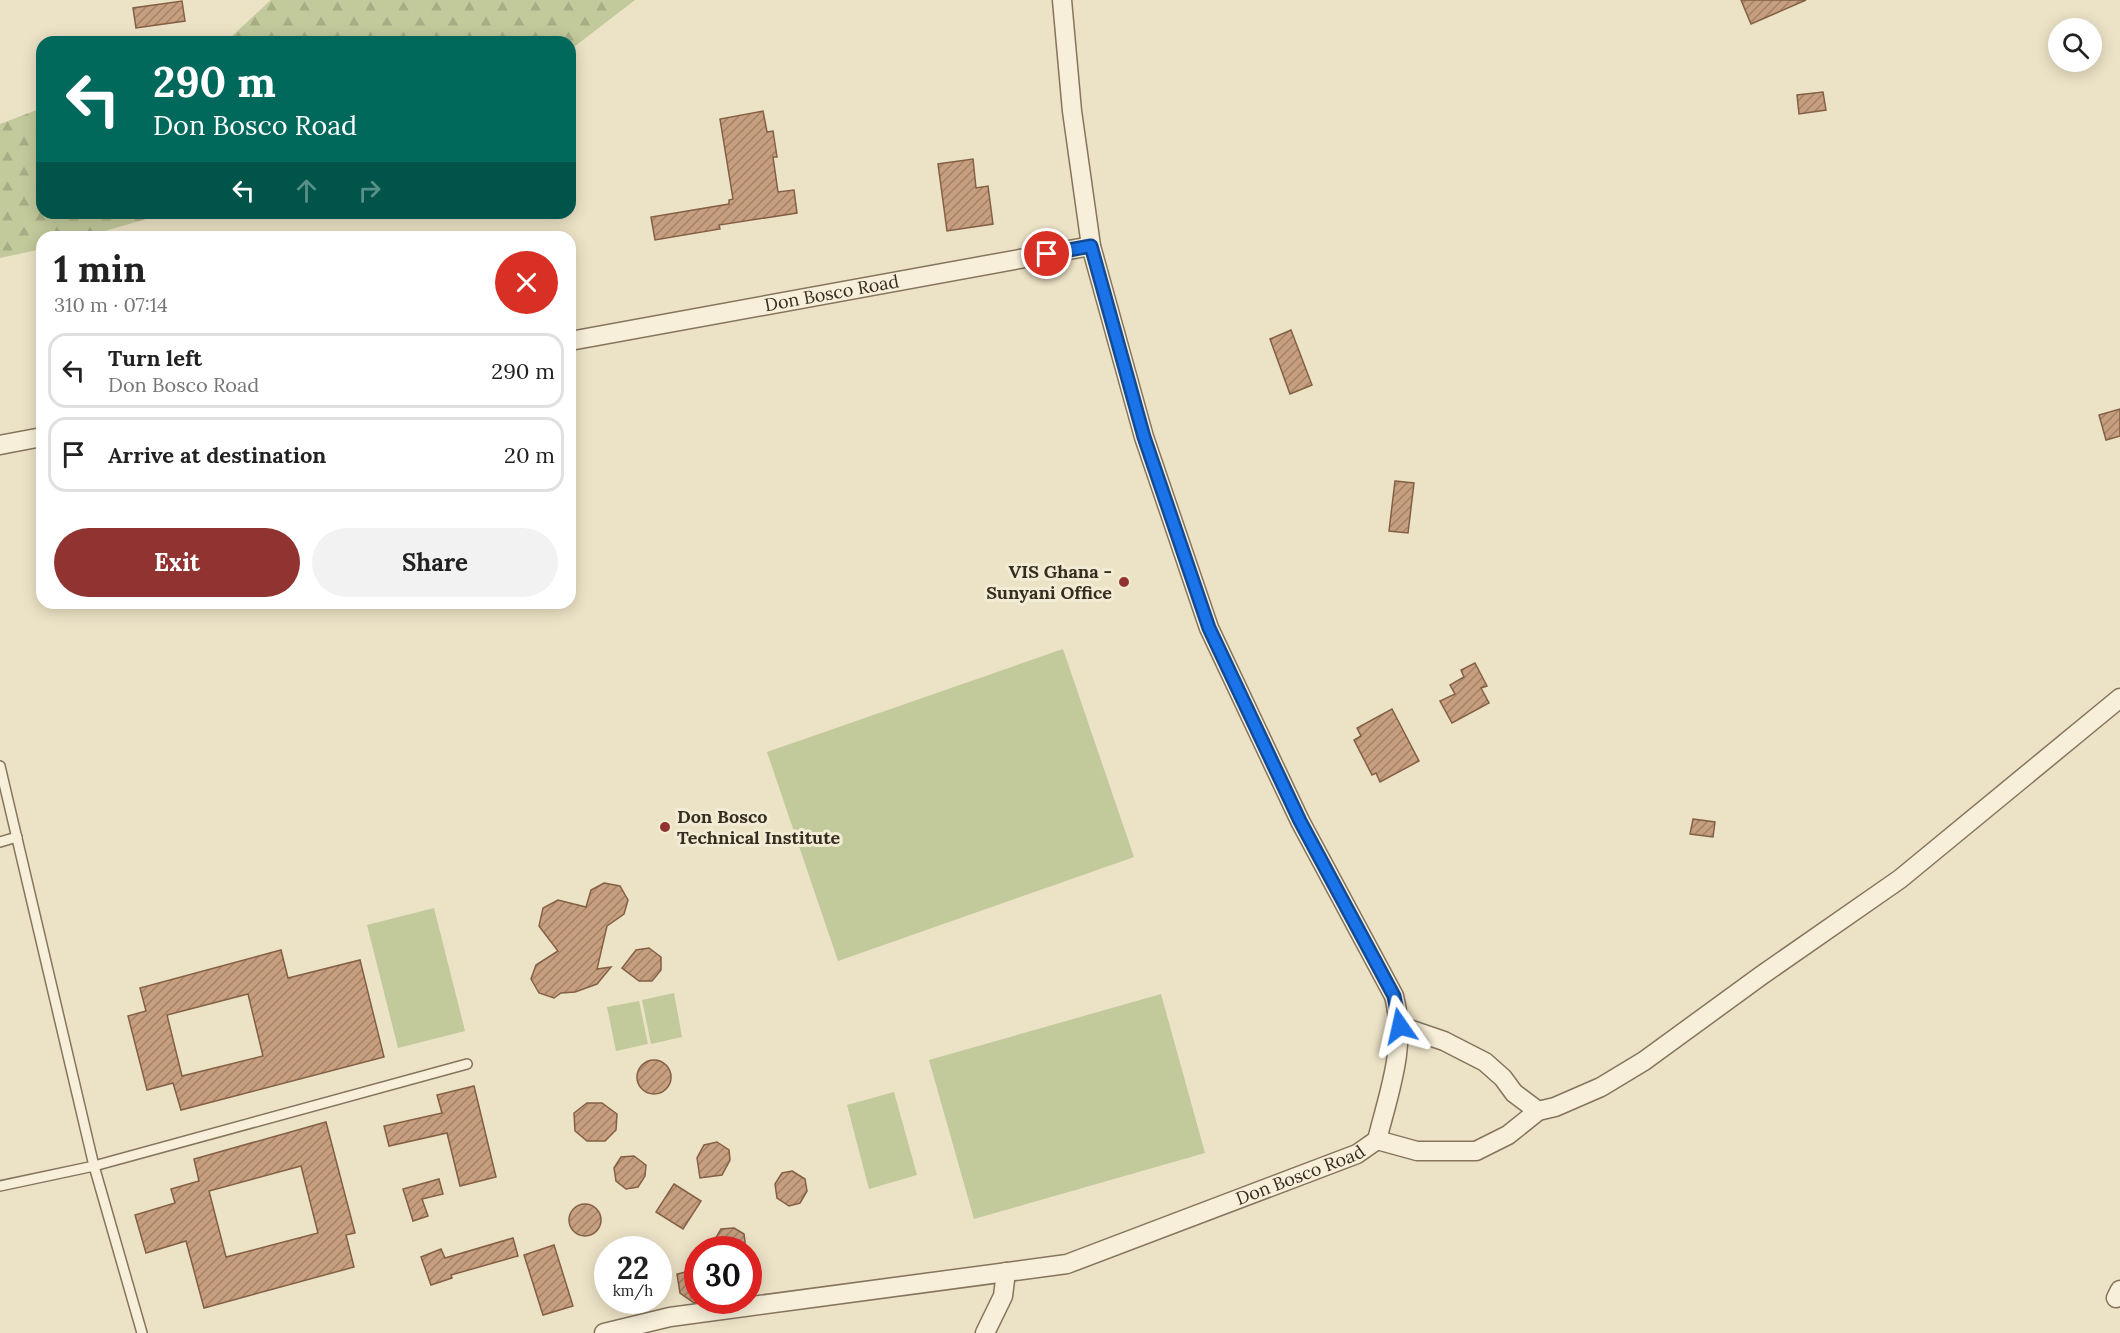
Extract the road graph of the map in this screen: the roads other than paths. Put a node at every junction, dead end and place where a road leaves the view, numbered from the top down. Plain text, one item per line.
1 (1062, 0) edge
2 (1091, 246) junction
3 (576, 340) edge
4 (36, 438) edge
5 (0, 445) edge
6 (2120, 698) edge
7 (0, 766) edge
8 (17, 837) junction
9 (0, 842) edge
10 (1400, 1026) junction
11 (466, 1064) dead end
12 (1538, 1111) junction
13 (1377, 1140) junction
14 (94, 1166) junction
15 (0, 1186) edge
16 (1006, 1272) junction
17 (666, 1325) edge
18 (142, 1333) edge
19 (604, 1333) edge
20 (986, 1333) edge

1 - 2 street, Don Bosco Road
2 - 3 street, Don Bosco Road
2 - 10 street, Don Bosco Road
4 - 5 street
6 - 12 street
7 - 8 lane
8 - 9 lane
8 - 14 lane
10 - 12 street
10 - 13 street, Don Bosco Road
11 - 14 lane
12 - 13 street
13 - 16 street, Don Bosco Road
14 - 15 lane
14 - 18 lane
16 - 17 street, Don Bosco Road
16 - 20 street
17 - 19 street, Don Bosco Road

